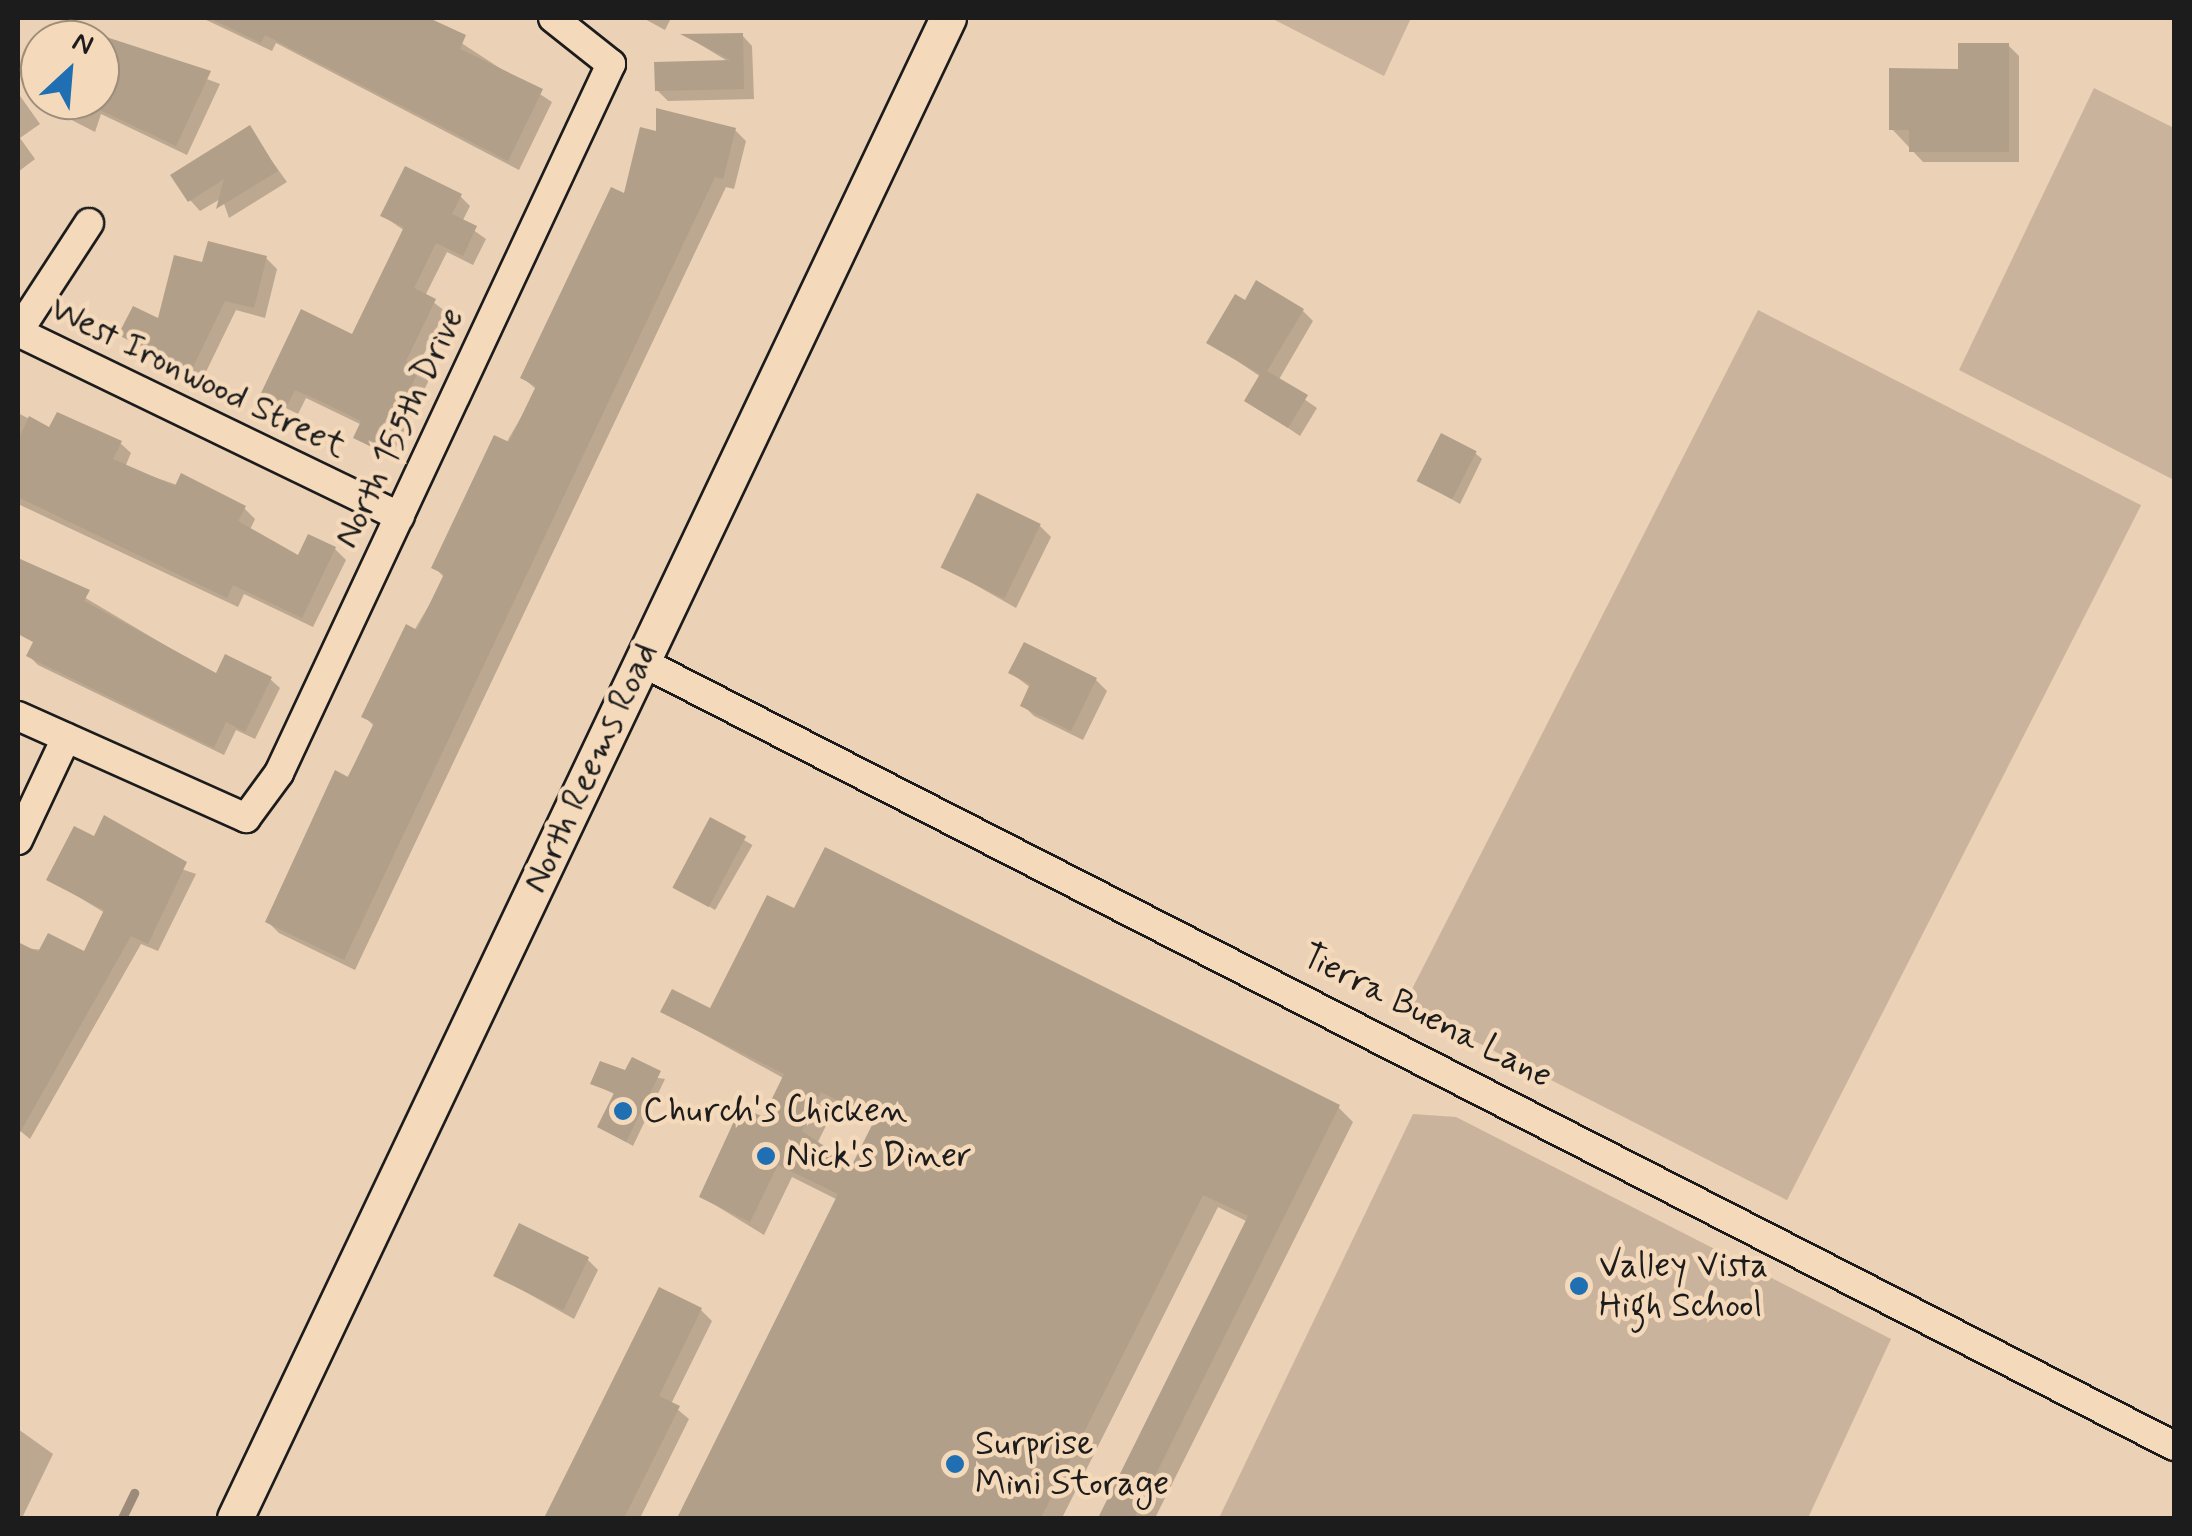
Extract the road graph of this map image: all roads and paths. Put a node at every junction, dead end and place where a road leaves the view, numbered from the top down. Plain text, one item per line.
1 (553, 18) edge
2 (948, 18) edge
3 (89, 223) dead end
4 (18, 332) edge
5 (400, 518) junction
6 (642, 662) junction
7 (18, 716) edge
8 (66, 738) junction
9 (18, 840) edge
10 (2174, 1446) edge
11 (235, 1518) edge

1 - 5 street, North 155th Drive
2 - 6 main road, North Reems Road
3 - 4 street
4 - 5 street, West Ironwood Street
5 - 8 street, North 155th Drive
6 - 10 street, Tierra Buena Lane
6 - 11 main road, North Reems Road
7 - 8 street
8 - 9 street

